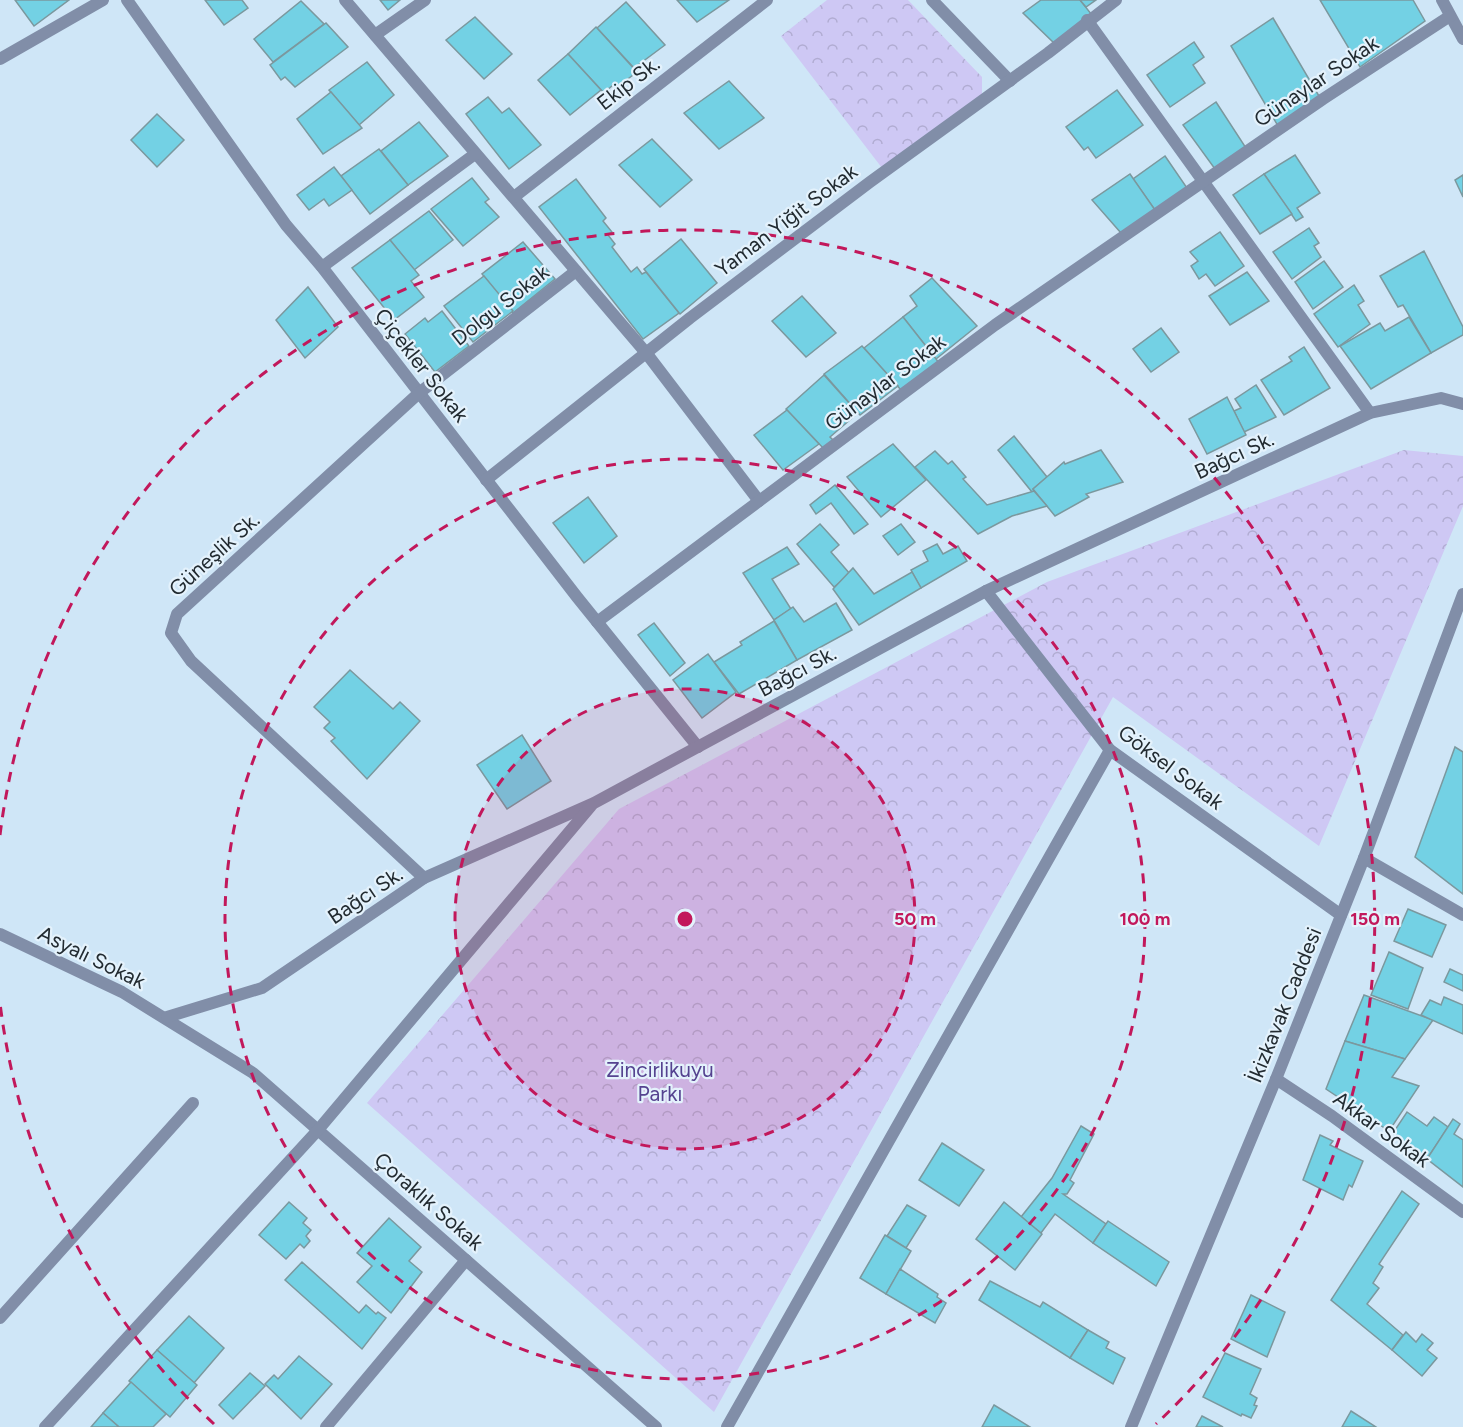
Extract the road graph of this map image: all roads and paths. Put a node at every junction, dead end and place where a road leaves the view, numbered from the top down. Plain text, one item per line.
1 (103, 0) edge
2 (127, 0) edge
3 (345, 0) edge
4 (425, 0) edge
5 (767, 0) edge
6 (932, 0) edge
7 (1116, 0) edge
8 (1442, 0) edge
9 (1450, 16) junction
10 (1087, 20) junction
11 (375, 35) junction
12 (1463, 39) edge
13 (0, 59) edge
14 (1010, 81) junction
15 (476, 154) junction
16 (1203, 180) junction
17 (514, 197) junction
18 (322, 267) junction
19 (576, 271) junction
20 (647, 354) junction
21 (419, 393) junction
22 (1463, 404) edge
23 (1370, 413) junction
24 (486, 480) junction
25 (759, 501) junction
26 (986, 591) junction
27 (1463, 594) edge
28 (597, 622) junction
29 (698, 747) junction
30 (1110, 750) junction
31 (594, 803) junction
32 (1364, 858) junction
33 (424, 878) junction
34 (1341, 915) junction
35 (1463, 915) edge
36 (0, 934) edge
37 (166, 1017) junction
38 (1276, 1080) junction
39 (193, 1103) dead end
40 (318, 1130) junction
41 (1463, 1212) edge
42 (466, 1260) junction
43 (0, 1318) edge
44 (45, 1427) edge
45 (326, 1427) edge
46 (656, 1427) edge
47 (727, 1427) edge
48 (1131, 1427) edge

1 - 13 street
2 - 18 street, Çiçekler Sokak
3 - 11 street
4 - 11 street
5 - 17 street, Ekip Sk.
6 - 14 street
7 - 10 street, Yaman Yiğit Sokak
8 - 9 street
9 - 12 street
9 - 16 street, Günaylar Sokak
10 - 14 street, Yaman Yiğit Sokak
10 - 16 street
11 - 15 street
14 - 20 street, Yaman Yiğit Sokak
15 - 17 street
15 - 18 street
16 - 23 street
16 - 25 street, Günaylar Sokak
17 - 19 street
18 - 21 street, Çiçekler Sokak
19 - 20 street
19 - 21 street, Dolgu Sokak
20 - 24 street, Yaman Yiğit Sokak
20 - 25 street
21 - 24 street, Çiçekler Sokak
21 - 33 street, Güneşlik Sk.
22 - 23 street, Bağcı Sk.
23 - 26 street, Bağcı Sk.
24 - 28 street, Çiçekler Sokak
25 - 28 street, Günaylar Sokak
26 - 29 street, Bağcı Sk.
26 - 30 street, Göksel Sokak
27 - 32 street, İkizkavak Caddesi
28 - 29 street, Çiçekler Sokak
29 - 31 street, Bağcı Sk.
30 - 34 street, Göksel Sokak
30 - 47 street
31 - 33 street, Bağcı Sk.
31 - 40 street
32 - 34 street, İkizkavak Caddesi
32 - 35 street
33 - 37 street, Bağcı Sk.
34 - 38 street, İkizkavak Caddesi
36 - 37 street, Asyalı Sokak
37 - 40 street, Çoraklık Sokak
38 - 41 street, Akkar Sokak
38 - 48 street, İkizkavak Caddesi
39 - 43 street
40 - 42 street, Çoraklık Sokak
40 - 44 street
42 - 45 street
42 - 46 street, Çoraklık Sokak

